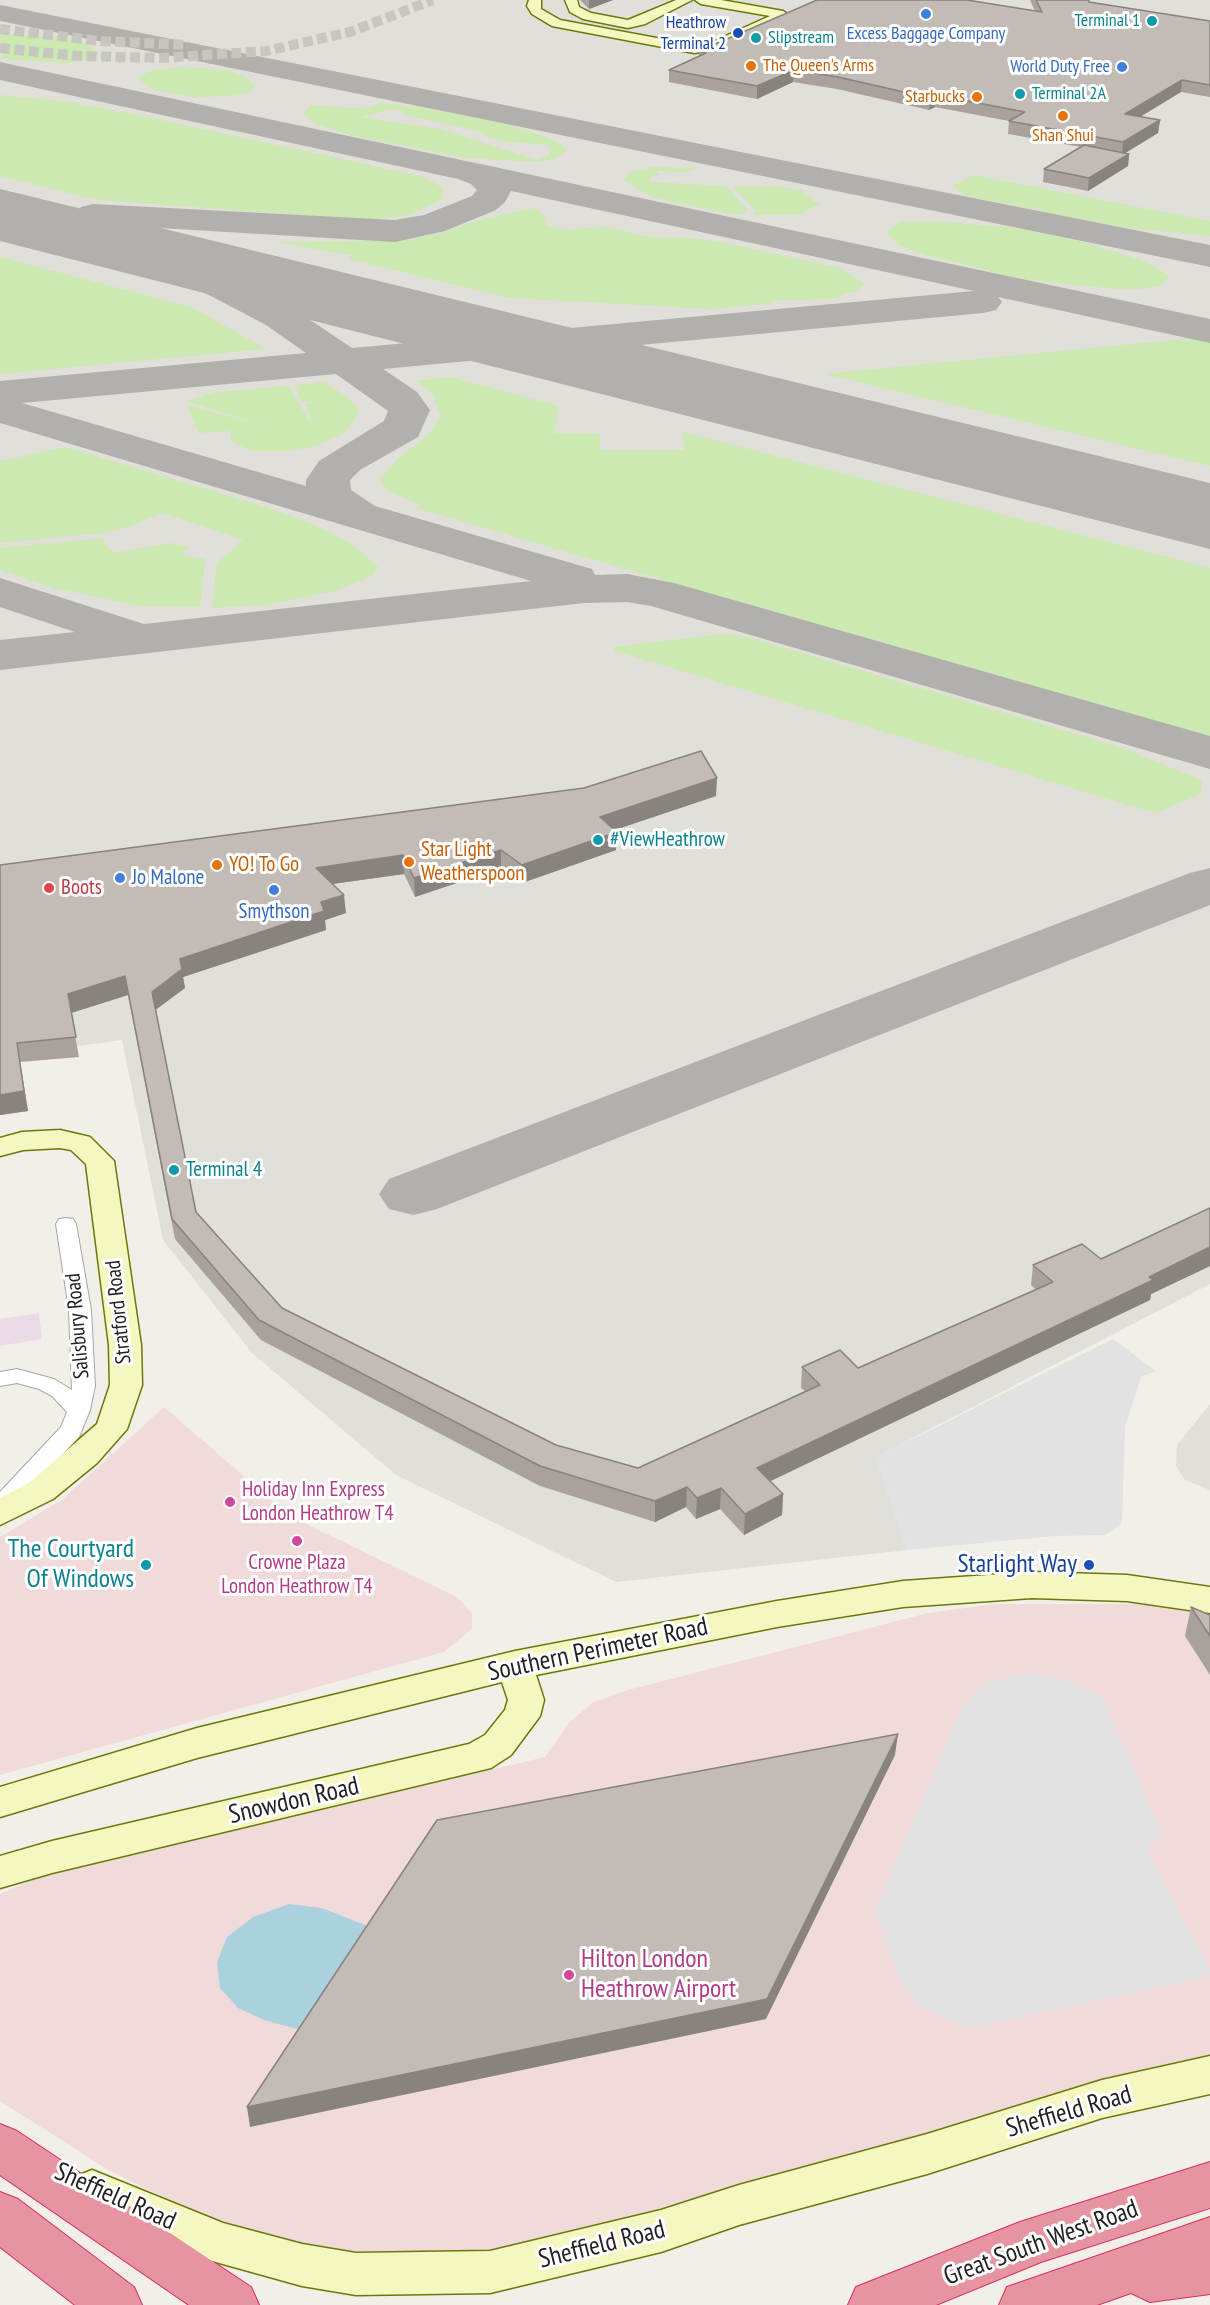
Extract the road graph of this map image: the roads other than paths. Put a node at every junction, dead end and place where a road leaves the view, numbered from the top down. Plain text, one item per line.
1 (535, 0) edge
2 (571, 0) edge
3 (686, 0) edge
4 (701, 0) edge
5 (0, 1148) edge
6 (66, 1224) dead end
7 (0, 1379) edge
8 (80, 1410) junction
9 (0, 1506) edge
10 (0, 1514) edge
11 (1210, 1600) edge
12 (515, 1665) junction
13 (0, 1802) edge
14 (0, 1872) edge
15 (1210, 2075) edge
16 (0, 2141) edge
17 (0, 2147) edge
18 (1210, 2185) edge
19 (0, 2216) edge
20 (0, 2239) edge
21 (1210, 2241) edge
22 (1210, 2269) edge
23 (1045, 2297) edge
24 (109, 2300) edge
25 (234, 2305) edge
26 (874, 2305) edge

1 - 4 street
2 - 3 street
5 - 10 street, Stratford Road
6 - 8 street, Salisbury Road
7 - 8 street
8 - 9 street, Salisbury Road
11 - 12 street, Southern Perimeter Road
12 - 13 street, Southern Perimeter Road
12 - 14 street, Snowdon Road
15 - 16 street, Sheffield Road
17 - 25 highway
18 - 26 highway, Great South West Road
19 - 24 highway
20 - 24 street
21 - 23 highway
22 - 23 highway

